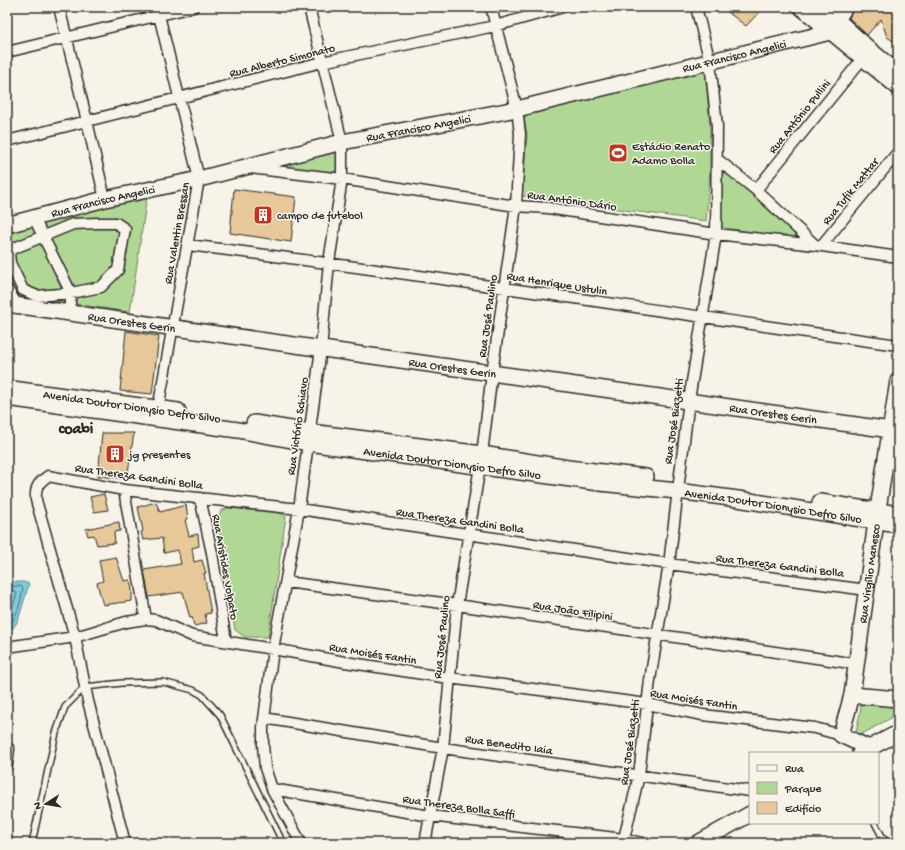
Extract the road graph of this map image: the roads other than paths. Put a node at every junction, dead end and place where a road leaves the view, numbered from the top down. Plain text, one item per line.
1 (59, 7) edge
2 (193, 7) edge
3 (309, 7) edge
4 (491, 7) edge
5 (563, 7) edge
6 (696, 7) edge
7 (801, 7) edge
8 (823, 7) edge
9 (158, 11) edge
10 (838, 20) edge
11 (495, 26) junction
12 (66, 38) junction
13 (7, 52) edge
14 (866, 54) junction
15 (322, 62) junction
16 (710, 62) junction
17 (898, 73) edge
18 (898, 87) edge
19 (179, 98) junction
20 (517, 109) junction
21 (88, 121) junction
22 (7, 141) edge
23 (342, 142) junction
24 (898, 152) edge
25 (717, 159) junction
26 (243, 168) junction
27 (199, 179) junction
28 (342, 179) junction
29 (756, 190) junction
30 (105, 200) junction
31 (516, 206) junction
32 (34, 218) junction
33 (7, 225) edge
34 (716, 234) junction
35 (43, 236) junction
36 (188, 245) junction
37 (818, 245) junction
38 (898, 257) edge
39 (329, 262) junction
40 (504, 288) junction
41 (7, 289) edge
42 (71, 293) junction
43 (12, 305) edge
44 (69, 312) junction
45 (702, 318) junction
46 (172, 327) junction
47 (898, 345) edge
48 (321, 349) junction
49 (492, 373) junction
50 (898, 381) edge
51 (7, 388) edge
52 (7, 398) edge
53 (689, 400) junction
54 (157, 413) junction
55 (894, 430) edge
56 (309, 438) junction
57 (481, 460) junction
58 (678, 486) junction
59 (124, 490) junction
60 (200, 498) junction
61 (299, 509) junction
62 (898, 514) edge
63 (877, 516) junction
64 (898, 525) edge
65 (468, 534) junction
66 (668, 564) junction
67 (286, 582) junction
68 (867, 590) junction
69 (457, 606) junction
70 (146, 619) junction
71 (75, 636) junction
72 (658, 636) junction
73 (226, 641) junction
74 (7, 647) edge
75 (273, 649) junction
76 (857, 664) junction
77 (450, 678) junction
78 (85, 687) junction
79 (852, 695) junction
80 (898, 699) edge
81 (647, 704) junction
82 (264, 718) junction
83 (898, 733) edge
84 (841, 735) junction
85 (7, 747) edge
86 (442, 748) junction
87 (864, 750) edge
88 (849, 752) edge
89 (7, 765) edge
90 (639, 775) junction
91 (272, 789) junction
92 (749, 791) edge
93 (261, 795) junction
94 (749, 815) edge
95 (430, 816) junction
96 (876, 824) edge
97 (624, 839) junction
98 (32, 843) edge
99 (125, 843) edge
100 (283, 843) edge
101 (300, 843) edge
102 (425, 843) edge
103 (643, 843) edge
104 (698, 843) edge
105 (888, 843) edge

1 - 12 street
2 - 9 street
3 - 15 street, Rua Victório Schiavo
4 - 11 street, Rua José Paulino
5 - 11 street, Rua Alberto Simonato
6 - 16 street, Rua José Biazetti
7 - 10 street
8 - 10 street
9 - 12 street
9 - 19 street, Rua Valentin Bressan
10 - 14 street
10 - 16 street, Rua Francisco Angelici
11 - 15 street, Rua Alberto Simonato
11 - 20 street, Rua José Paulino
12 - 13 street
12 - 21 street
14 - 17 street
14 - 18 street
14 - 29 street, Rua Antônio Pullini
15 - 19 street, Rua Alberto Simonato
15 - 23 street, Rua Victório Schiavo
16 - 20 street, Rua Francisco Angelici
16 - 25 street, Rua José Biazetti
19 - 21 street, Rua Alberto Simonato
19 - 27 street, Rua Valentin Bressan
20 - 23 street, Rua Francisco Angelici
20 - 31 street, Rua José Paulino
21 - 22 street, Rua Alberto Simonato
21 - 30 street
23 - 26 street, Rua Francisco Angelici
23 - 28 street, Rua Victório Schiavo
24 - 37 street, Rua Tufik Mattar
25 - 29 street
25 - 34 street, Rua José Biazetti
26 - 27 street, Rua Francisco Angelici
26 - 28 street, Rua Antônio Dário
27 - 30 street, Rua Francisco Angelici
27 - 36 street, Rua Valentin Bressan
28 - 31 street, Rua Antônio Dário
28 - 39 street, Rua Victório Schiavo
29 - 37 street
30 - 32 street, Rua Francisco Angelici
31 - 34 street, Rua Antônio Dário
31 - 40 street, Rua José Paulino
32 - 33 street, Rua Francisco Angelici
32 - 35 street
34 - 37 street, Rua Antônio Dário
34 - 45 street, Rua José Biazetti
35 - 42 street
35 - 42 street
35 - 42 street
36 - 39 street, Rua Henrique Ustulin
36 - 46 street, Rua Valentin Bressan
37 - 38 street, Rua Antônio Dário
39 - 40 street, Rua Henrique Ustulin
39 - 48 street, Rua Victório Schiavo
40 - 45 street, Rua Henrique Ustulin
40 - 49 street, Rua José Paulino
41 - 43 street
42 - 44 street
43 - 44 street, Rua Orestes Gerin
44 - 46 street, Rua Orestes Gerin
45 - 47 street, Rua Henrique Ustulin
45 - 53 street, Rua José Biazetti
46 - 48 street, Rua Orestes Gerin
46 - 54 street, Rua Valentin Bressan
48 - 49 street, Rua Orestes Gerin
48 - 56 street, Rua Victório Schiavo
49 - 53 street, Rua Orestes Gerin
49 - 57 street, Rua José Paulino
50 - 55 street, Rua Virgílio Manesco
51 - 54 street, Avenida Doutor Dionysio Defro Silvo
52 - 54 street, Avenida Doutor Dionysio Defro Silvo
53 - 55 street, Rua Orestes Gerin
53 - 58 street, Rua José Biazetti
54 - 56 street, Avenida Doutor Dionysio Defro Silvo
55 - 63 street, Rua Virgílio Manesco
56 - 57 street, Avenida Doutor Dionysio Defro Silvo
56 - 61 street, Rua Victório Schiavo
57 - 58 street, Avenida Doutor Dionysio Defro Silvo
57 - 65 street, Rua José Paulino
58 - 63 street, Avenida Doutor Dionysio Defro Silvo
58 - 66 street, Rua José Biazetti
59 - 60 street, Rua Thereza Gandini Bolla
59 - 70 street
59 - 71 street, Rua Thereza Gandini Bolla
60 - 61 street, Rua Thereza Gandini Bolla
60 - 73 street, Rua Aristides Volpato
61 - 65 street, Rua Thereza Gandini Bolla
61 - 67 street, Rua Victório Schiavo
62 - 63 street, Avenida Doutor Dionysio Defro Silvo
63 - 64 street, Avenida Doutor Dionysio Defro Silvo
63 - 68 street, Rua Virgílio Manesco
65 - 66 street, Rua Thereza Gandini Bolla
65 - 69 street, Rua José Paulino
66 - 68 street, Rua Thereza Gandini Bolla
66 - 72 street, Rua José Biazetti
67 - 69 street, Rua João Filipini
67 - 75 street, Rua Victório Schiavo
68 - 76 street, Rua Virgílio Manesco
69 - 72 street, Rua João Filipini
69 - 77 street, Rua José Paulino
70 - 71 street, Rua Moisés Fantin
70 - 73 street, Rua Moisés Fantin
71 - 74 street, Rua Moisés Fantin
71 - 78 street
72 - 76 street, Rua João Filipini
72 - 81 street, Rua José Biazetti
73 - 75 street, Rua Moisés Fantin
75 - 77 street, Rua Moisés Fantin
75 - 82 street, Rua Victório Schiavo
76 - 79 street, Rua Virgílio Manesco
77 - 81 street, Rua Moisés Fantin
77 - 86 street, Rua José Paulino
78 - 93 lane
78 - 98 lane
78 - 99 street
79 - 80 street
79 - 84 street, Rua Virgílio Manesco
81 - 84 street, Rua Moisés Fantin
81 - 90 street, Rua José Biazetti
82 - 86 street, Rua Benedito Iaia
82 - 91 street, Rua Victório Schiavo
83 - 87 street
84 - 87 street
84 - 88 street
85 - 89 street
86 - 90 street, Rua Benedito Iaia
86 - 95 street, Rua José Paulino
90 - 92 street, Rua Benedito Iaia
90 - 97 street, Rua José Biazetti
91 - 93 lane
91 - 95 street, Rua Thereza Bolla Saffi
91 - 101 street, Rua Victório Schiavo
93 - 100 lane
94 - 104 street
95 - 97 street, Rua Thereza Bolla Saffi
95 - 102 street, Rua José Paulino
96 - 105 lane
97 - 103 street, Rua Thereza Bolla Saffi

